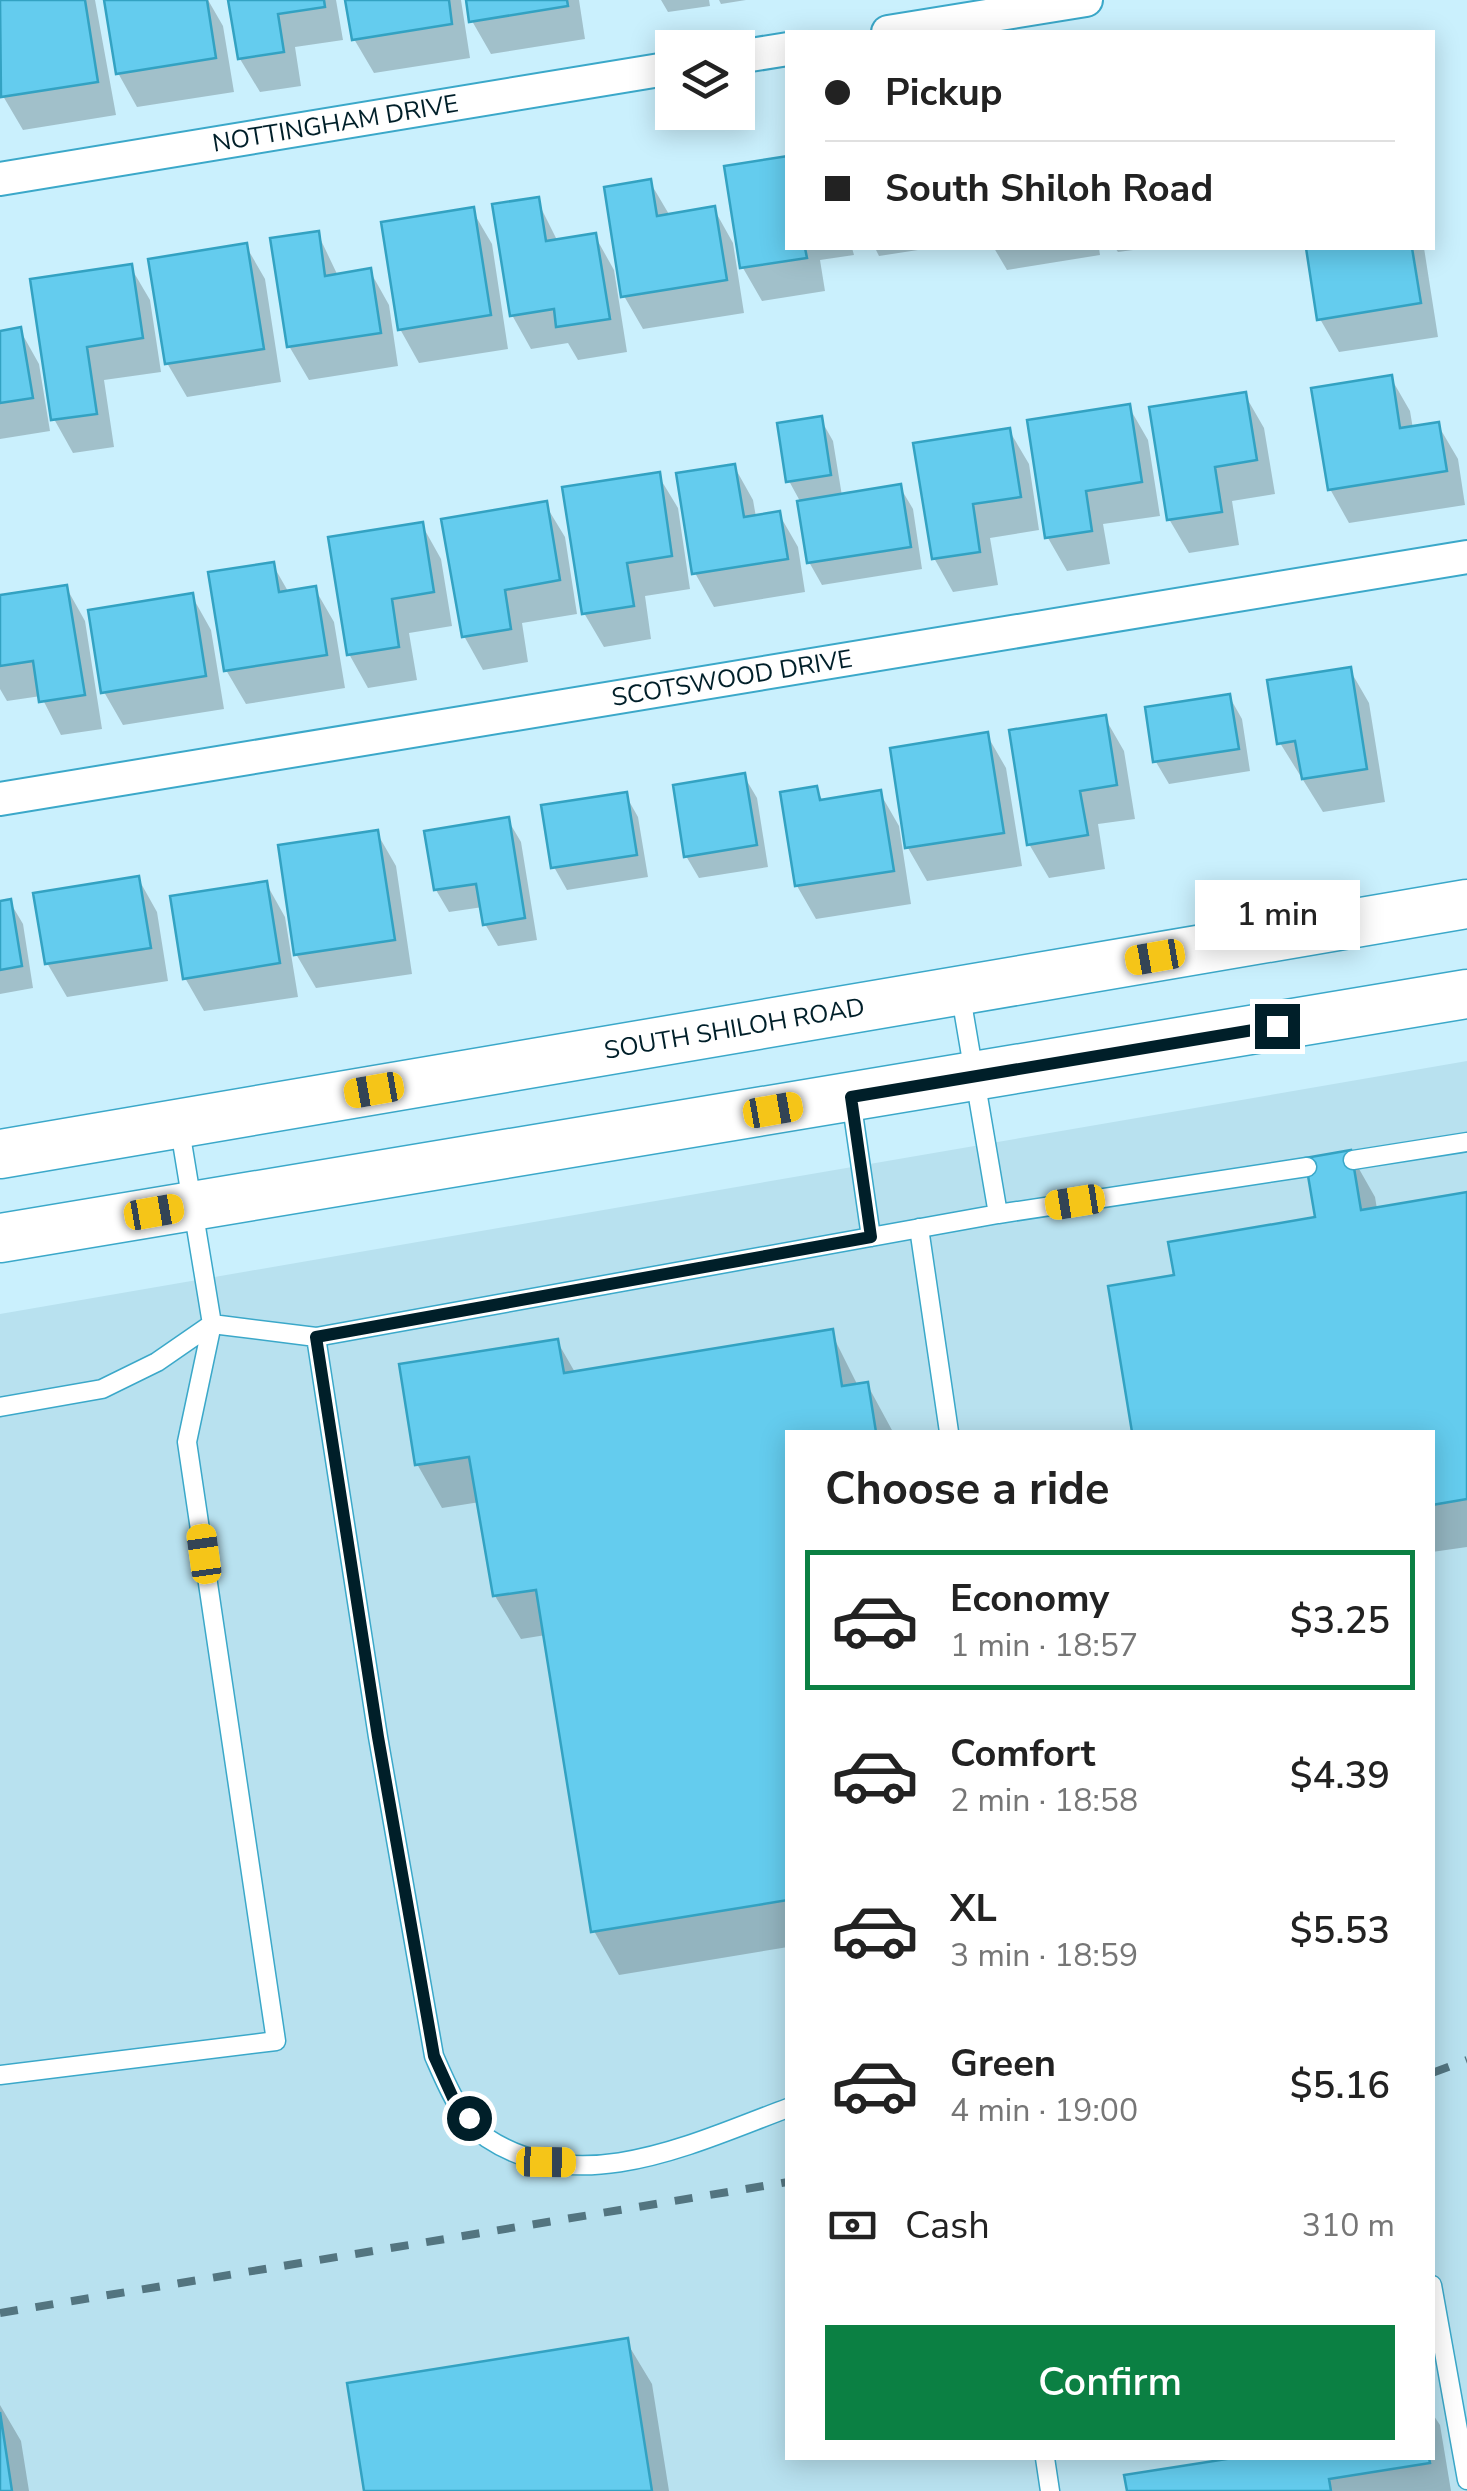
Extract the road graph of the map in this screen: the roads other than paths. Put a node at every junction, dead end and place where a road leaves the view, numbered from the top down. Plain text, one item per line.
1 (1086, 0) edge
2 (900, 30) edge
3 (785, 49) edge
4 (755, 54) edge
5 (655, 71) edge
6 (0, 179) edge
7 (1467, 557) edge
8 (0, 799) edge
9 (1467, 904) edge
10 (960, 990) junction
11 (1467, 994) edge
12 (974, 1076) junction
13 (851, 1097) junction
14 (179, 1124) junction
15 (1467, 1142) edge
16 (0, 1154) edge
17 (1353, 1160) dead end
18 (1307, 1167) dead end
19 (193, 1206) junction
20 (998, 1214) junction
21 (918, 1228) junction
22 (871, 1237) junction
23 (0, 1238) edge
24 (212, 1324) junction
25 (316, 1337) junction
26 (0, 1407) edge
27 (949, 1430) edge
28 (0, 2075) edge
29 (785, 2109) edge
30 (1435, 2302) edge
31 (1044, 2460) edge
32 (1467, 2480) edge
33 (1050, 2491) edge

1 - 2 street
3 - 4 street
5 - 6 street, NOTTINGHAM DRIVE
7 - 8 street, SCOTSWOOD DRIVE
9 - 10 main road, SOUTH SHILOH ROAD
10 - 12 lane
10 - 14 main road, SOUTH SHILOH ROAD
11 - 12 main road
12 - 13 main road
12 - 20 lane
13 - 19 main road
13 - 22 lane
14 - 16 main road, SOUTH SHILOH ROAD
14 - 19 lane
15 - 17 lane
18 - 20 lane
19 - 23 main road
19 - 24 lane
20 - 21 lane
21 - 22 lane
21 - 27 lane
22 - 25 lane
24 - 25 lane
24 - 26 lane
24 - 28 lane
25 - 29 lane
30 - 32 lane
31 - 33 lane

